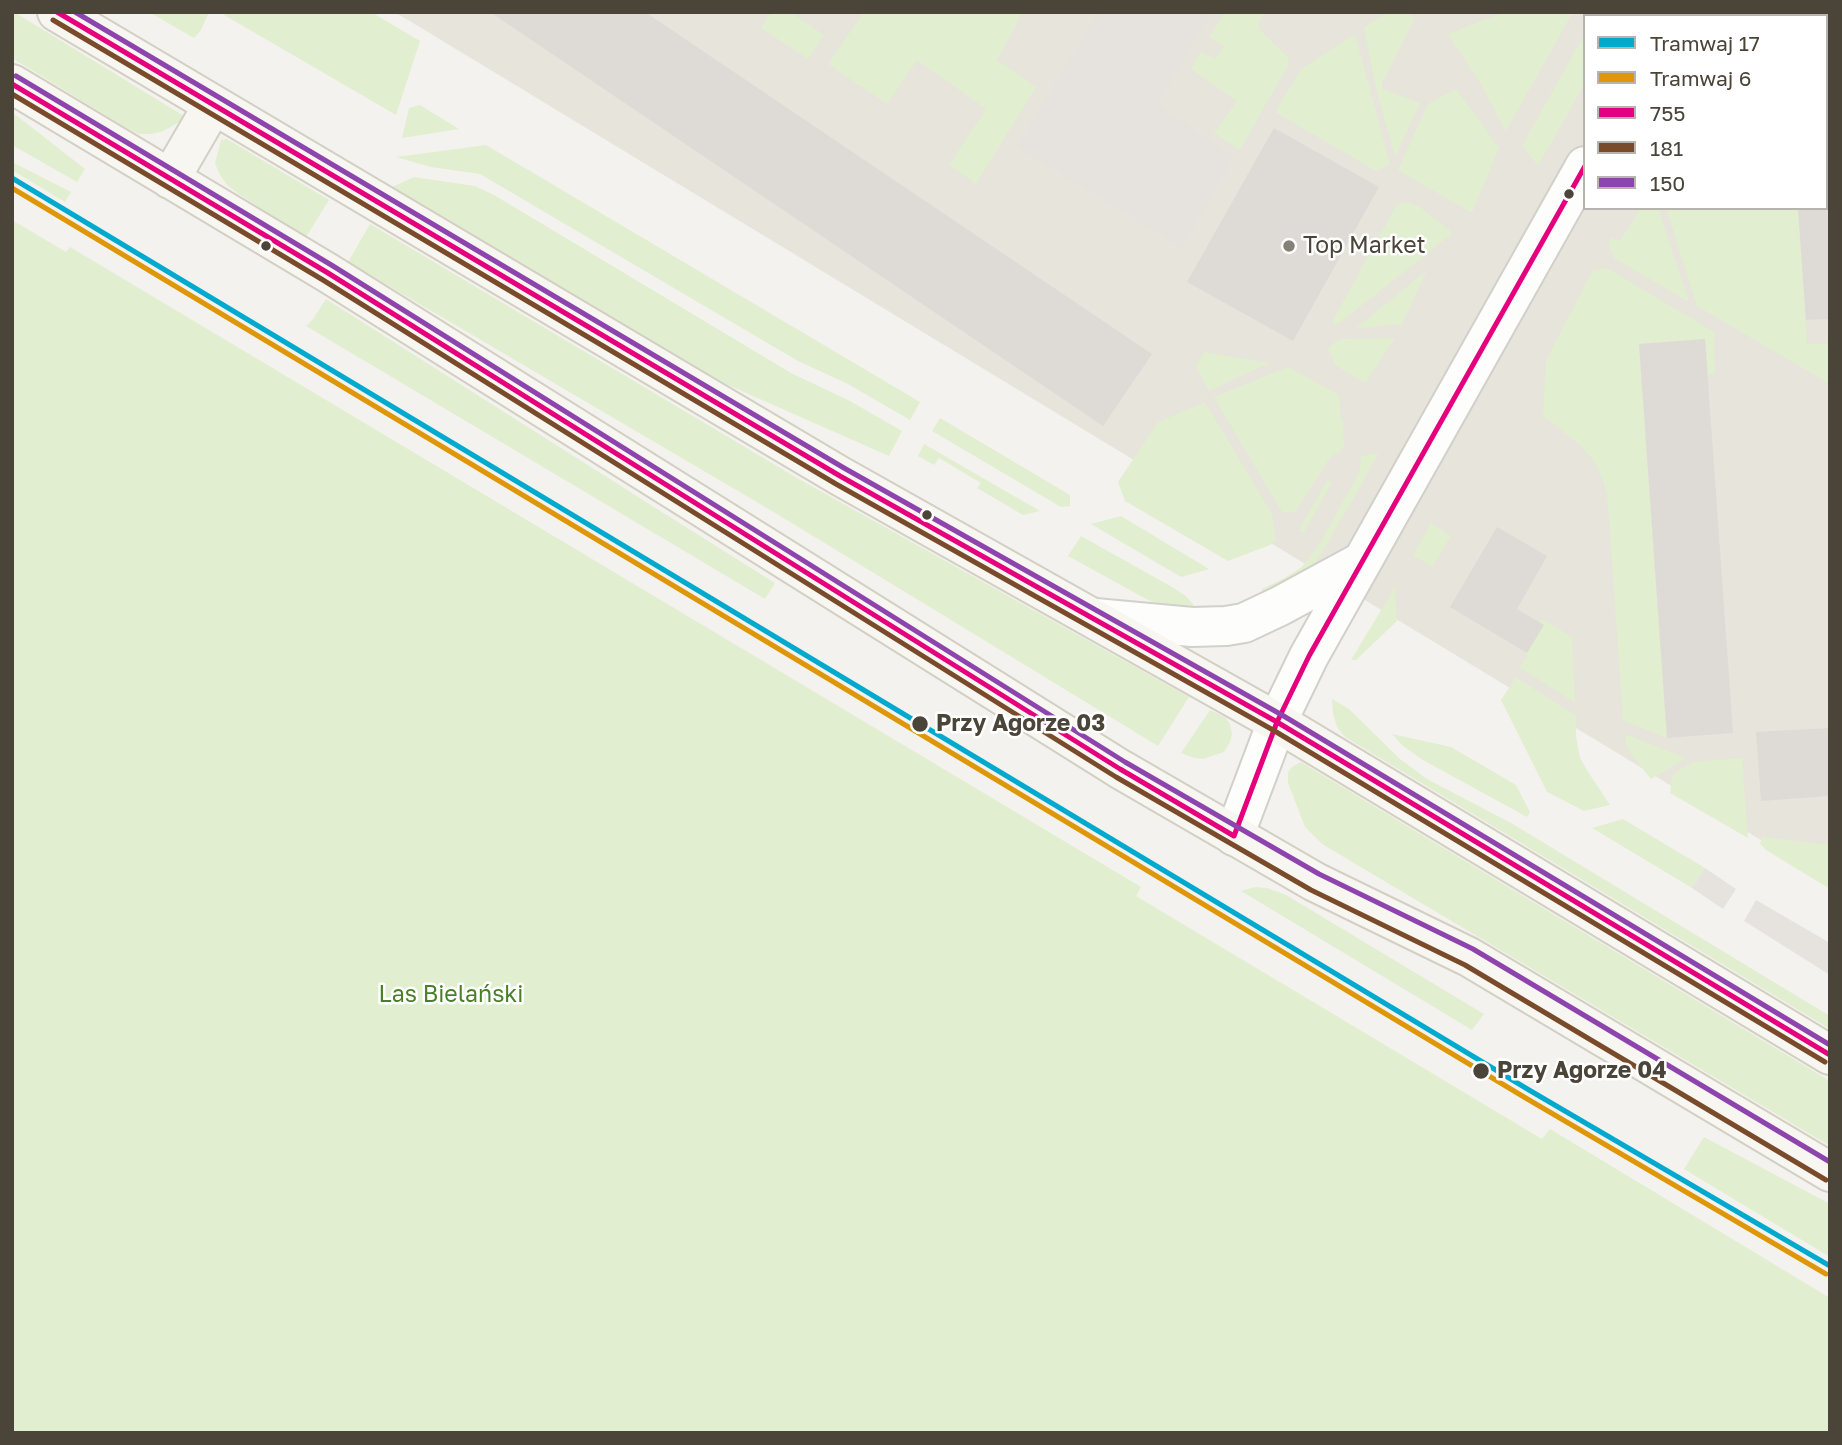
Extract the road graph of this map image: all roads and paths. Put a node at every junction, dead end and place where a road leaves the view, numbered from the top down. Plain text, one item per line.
1 (57, 12) edge
2 (12, 85) edge
3 (213, 105) junction
4 (1583, 170) edge
5 (170, 178) junction
6 (1361, 562) junction
7 (1095, 618) junction
8 (1277, 722) junction
9 (1234, 836) junction
10 (1830, 1055) edge
11 (1830, 1172) edge

1 - 3 main road
2 - 5 main road
3 - 5 main road
3 - 7 main road
4 - 6 street
5 - 9 main road
6 - 7 street
6 - 8 street
7 - 8 main road
8 - 9 street
8 - 10 main road
9 - 11 main road

